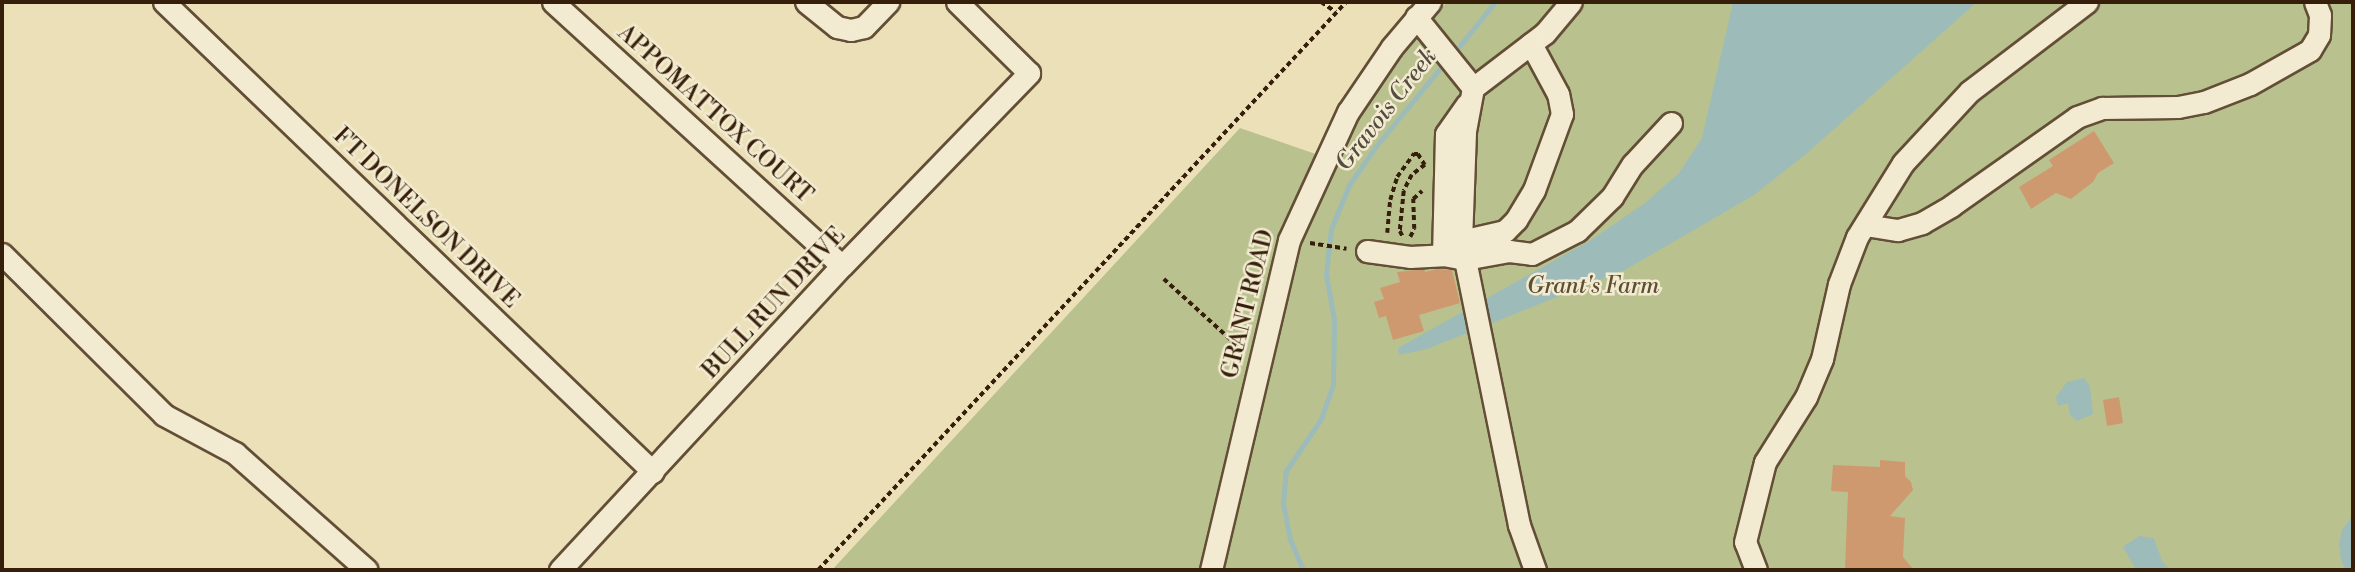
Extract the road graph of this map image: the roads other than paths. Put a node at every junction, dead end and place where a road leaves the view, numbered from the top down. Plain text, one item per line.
1 (164, 2) edge
2 (553, 2) edge
3 (806, 2) edge
4 (888, 2) edge
5 (957, 2) edge
6 (1571, 2) edge
7 (2087, 2) edge
8 (2315, 2) edge
9 (1423, 9) edge
10 (1531, 44) junction
11 (1471, 94) junction
12 (1671, 123) dead end
13 (1865, 225) junction
14 (1463, 250) junction
15 (1376, 252) road end
16 (2, 254) edge
17 (1443, 254) junction
18 (842, 266) junction
19 (653, 472) junction
20 (367, 570) edge
21 (560, 570) edge
22 (1211, 570) edge
23 (1535, 570) edge
24 (1756, 570) edge

1 - 19 street, FT DONELSON DRIVE
2 - 18 street, APPOMATTOX COURT
3 - 4 street
5 - 18 street, BULL RUN DRIVE
6 - 10 street
7 - 13 street
8 - 13 street
9 - 11 street
9 - 22 street, GRANT ROAD
10 - 11 street
10 - 14 street
11 - 14 street
11 - 17 street
12 - 14 street
13 - 24 street
14 - 17 street
14 - 23 street
15 - 17 street
16 - 20 street
18 - 19 street, BULL RUN DRIVE
19 - 21 street, BULL RUN DRIVE

